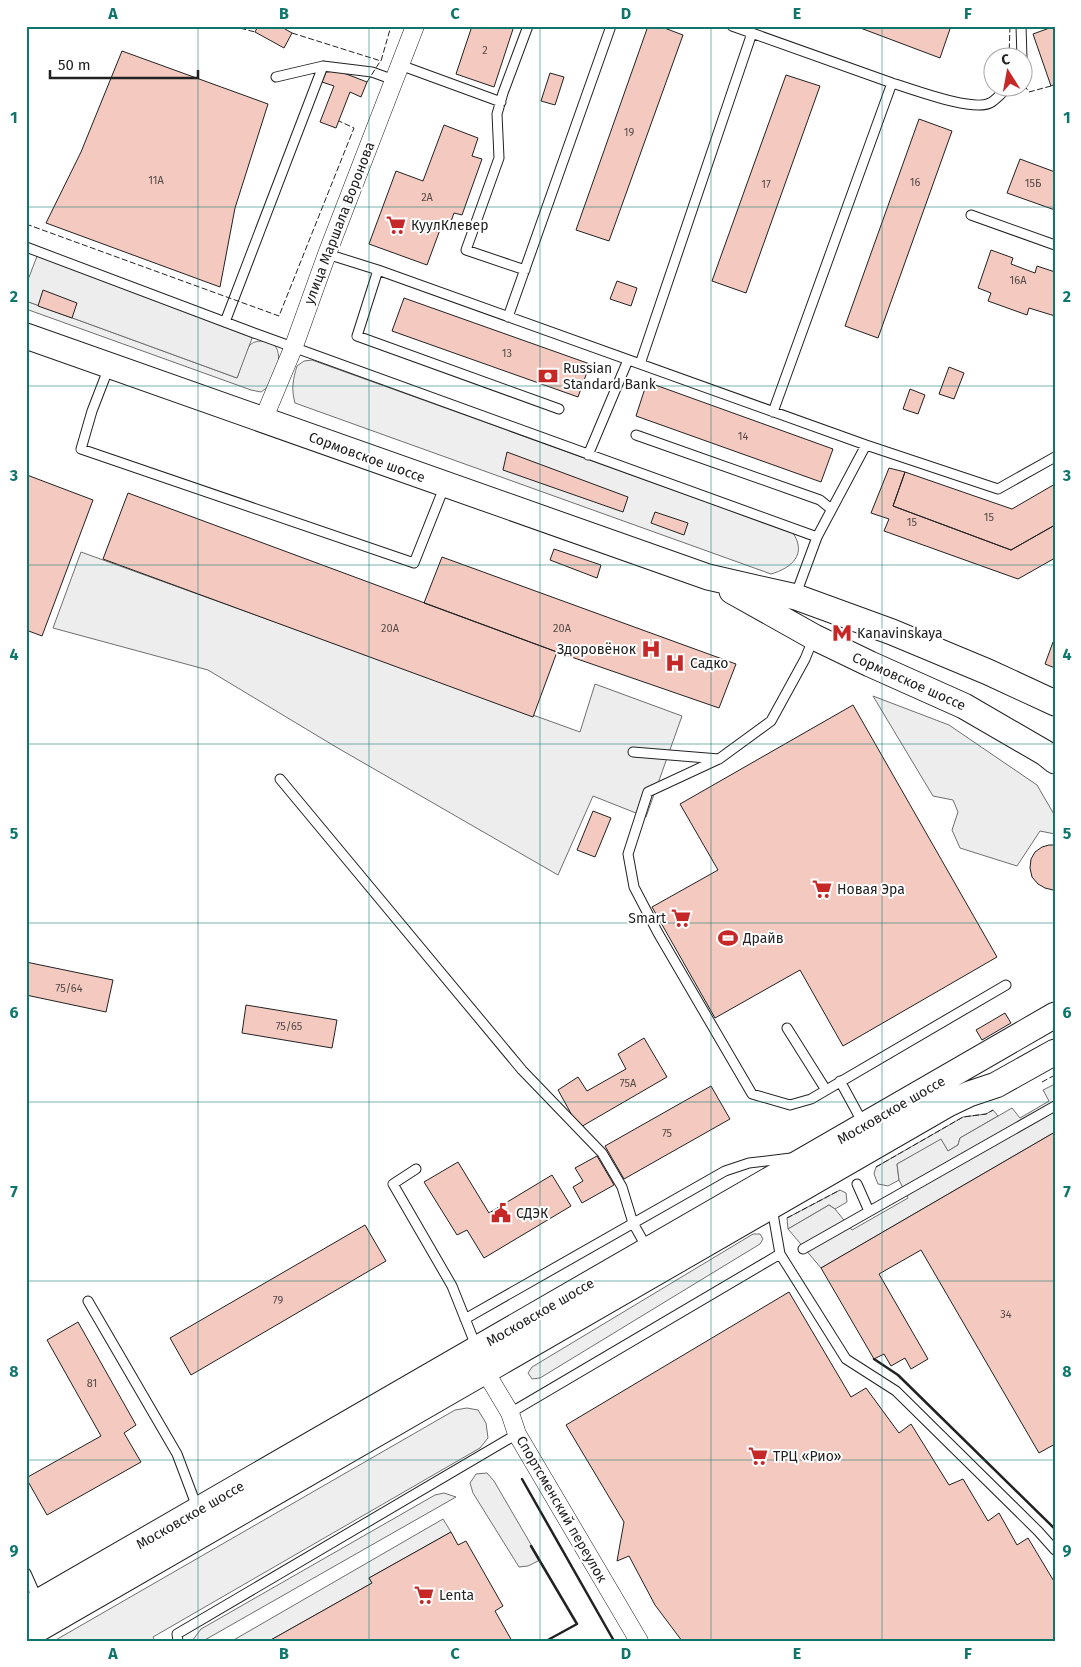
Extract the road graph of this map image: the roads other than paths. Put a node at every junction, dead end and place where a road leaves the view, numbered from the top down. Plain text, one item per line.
1 (415, 26) edge
2 (528, 26) edge
3 (611, 26) edge
4 (732, 26) edge
5 (1021, 26) edge
6 (752, 33) junction
7 (1022, 48) edge
8 (323, 66) junction
9 (397, 73) junction
10 (276, 77) dead end
11 (892, 83) junction
12 (997, 98) edge
13 (501, 102) junction
14 (971, 215) dead end
15 (1055, 245) edge
16 (26, 247) edge
17 (327, 254) junction
18 (378, 270) junction
19 (525, 270) junction
20 (508, 317) junction
21 (224, 322) junction
22 (26, 336) edge
23 (294, 346) junction
24 (628, 360) junction
25 (640, 364) junction
26 (110, 365) junction
27 (559, 409) dead end
28 (773, 412) junction
29 (263, 420) junction
30 (636, 434) dead end
31 (866, 444) junction
32 (588, 455) junction
33 (1055, 458) edge
34 (445, 485) junction
35 (832, 509) junction
36 (817, 537) junction
37 (708, 577) junction
38 (796, 597) junction
39 (814, 637) junction
40 (1055, 704) edge
41 (633, 752) dead end
42 (719, 758) junction
43 (1055, 760) edge
44 (280, 779) dead end
45 (1006, 985) dead end
46 (1055, 1015) edge
47 (787, 1028) dead end
48 (1055, 1052) edge
49 (840, 1081) junction
50 (826, 1090) junction
51 (1055, 1106) edge
52 (865, 1125) junction
53 (820, 1151) junction
54 (416, 1169) dead end
55 (857, 1184) dead end
56 (772, 1206) junction
57 (869, 1211) junction
58 (633, 1223) junction
59 (803, 1249) dead end
60 (648, 1250) junction
61 (780, 1254) junction
62 (88, 1301) dead end
63 (465, 1319) junction
64 (481, 1360) junction
65 (510, 1413) junction
66 (517, 1434) junction
67 (198, 1510) junction
68 (1055, 1550) edge
69 (26, 1573) edge
70 (32, 1606) edge
71 (26, 1636) edge
72 (178, 1641) edge
73 (639, 1641) edge

1 - 9 street, улица Маршала Воронова
2 - 13 lane
3 - 19 lane
4 - 6 lane
5 - 7 lane
6 - 11 lane
6 - 25 lane
8 - 9 lane
8 - 10 lane
8 - 21 lane
9 - 13 lane
9 - 17 street, улица Маршала Воронова
11 - 12 lane
11 - 28 lane
13 - 19 lane
14 - 15 lane
16 - 21 lane
17 - 18 lane
17 - 23 street, улица Маршала Воронова
18 - 20 lane
18 - 27 lane
19 - 20 lane
20 - 24 lane
21 - 23 lane
22 - 26 main road, Сормовское шоссе
23 - 29 street, улица Маршала Воронова
23 - 32 lane
24 - 25 lane
24 - 32 lane
25 - 28 lane
26 - 29 main road, Сормовское шоссе
26 - 34 lane
28 - 31 lane
29 - 34 main road, Сормовское шоссе
30 - 35 lane
31 - 33 lane
31 - 35 lane
32 - 36 lane
34 - 37 main road, Сормовское шоссе
35 - 36 lane
36 - 38 lane
37 - 38 main road, Сормовское шоссе
37 - 39 main road, Сормовское шоссе
38 - 40 main road, Сормовское шоссе
39 - 42 lane
39 - 43 main road, Сормовское шоссе
41 - 42 lane
42 - 50 lane
44 - 58 lane
45 - 49 lane
46 - 52 main road, Московское шоссе
47 - 50 lane
48 - 56 main road, Московское шоссе
49 - 50 lane
49 - 52 lane
51 - 57 lane
52 - 53 main road, Московское шоссе
53 - 58 lane
53 - 60 main road, Московское шоссе
54 - 63 lane
55 - 57 lane
56 - 61 lane
56 - 64 main road, Московское шоссе
57 - 59 lane
58 - 60 lane
58 - 63 lane
60 - 64 main road, Московское шоссе
61 - 65 lane
61 - 68 lane
62 - 67 lane
63 - 64 lane
64 - 65 street, Спортсменский переулок
64 - 67 main road, Московское шоссе
64 - 71 main road, Московское шоссе
65 - 66 street, Спортсменский переулок
66 - 72 lane
66 - 73 street, Спортсменский переулок
67 - 70 main road, Московское шоссе
69 - 70 lane

